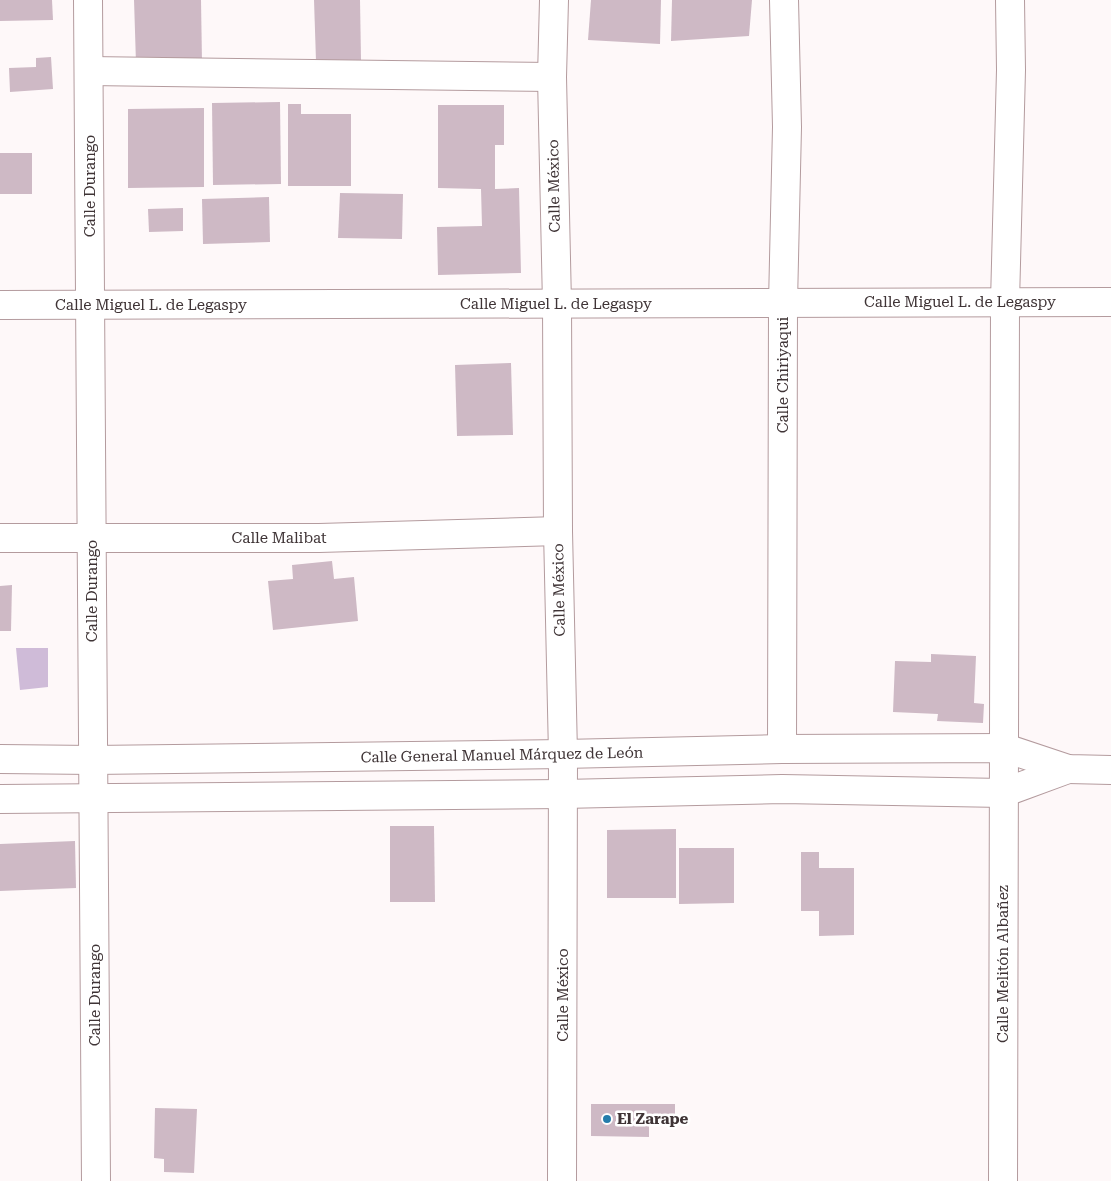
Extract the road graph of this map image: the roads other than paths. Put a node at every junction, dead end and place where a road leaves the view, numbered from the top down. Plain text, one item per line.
1 (88, 0) edge
2 (554, 0) edge
3 (784, 0) edge
4 (1010, 0) edge
5 (89, 71) junction
6 (552, 78) junction
7 (1005, 302) junction
8 (1111, 302) edge
9 (783, 303) junction
10 (557, 304) junction
11 (0, 305) edge
12 (90, 305) junction
13 (558, 531) junction
14 (0, 538) edge
15 (92, 538) junction
16 (1005, 748) junction
17 (782, 749) junction
18 (563, 754) junction
19 (0, 759) edge
20 (93, 760) junction
21 (1068, 769) junction
22 (1111, 770) edge
23 (1002, 793) junction
24 (563, 794) junction
25 (0, 799) edge
26 (94, 799) junction
27 (96, 1181) edge
28 (562, 1181) edge
29 (1003, 1181) edge

1 - 5 street, Calle Durango
2 - 6 street, Calle México
3 - 9 street, Calle Chiriyaqui
4 - 7 street, Calle Melitón Albañez
5 - 6 street
5 - 12 street, Calle Durango
6 - 10 street, Calle México
7 - 8 street, Calle Miguel L. de Legaspy
7 - 9 street, Calle Miguel L. de Legaspy
7 - 16 street, Calle Melitón Albañez
9 - 10 street, Calle Miguel L. de Legaspy
9 - 17 street, Calle Chiriyaqui
10 - 12 street, Calle Miguel L. de Legaspy
10 - 13 street, Calle México
11 - 12 street, Calle Miguel L. de Legaspy
12 - 15 street, Calle Durango
13 - 15 street, Calle Malibat
13 - 18 street, Calle México
14 - 15 street, Calle Malibat
15 - 20 street, Calle Durango
16 - 17 street, Calle General Manuel Márquez de León
16 - 21 street, Calle General Manuel Márquez de León
16 - 23 street, Calle Melitón Albañez
17 - 18 street, Calle General Manuel Márquez de León
18 - 20 street, Calle General Manuel Márquez de León
18 - 24 street, Calle México
19 - 20 street, Calle General Manuel Márquez de León
20 - 26 street, Calle Durango
21 - 22 street
21 - 23 street
23 - 24 street
23 - 29 street, Calle Melitón Albañez
24 - 26 street
24 - 28 street, Calle México
25 - 26 street
26 - 27 street, Calle Durango

